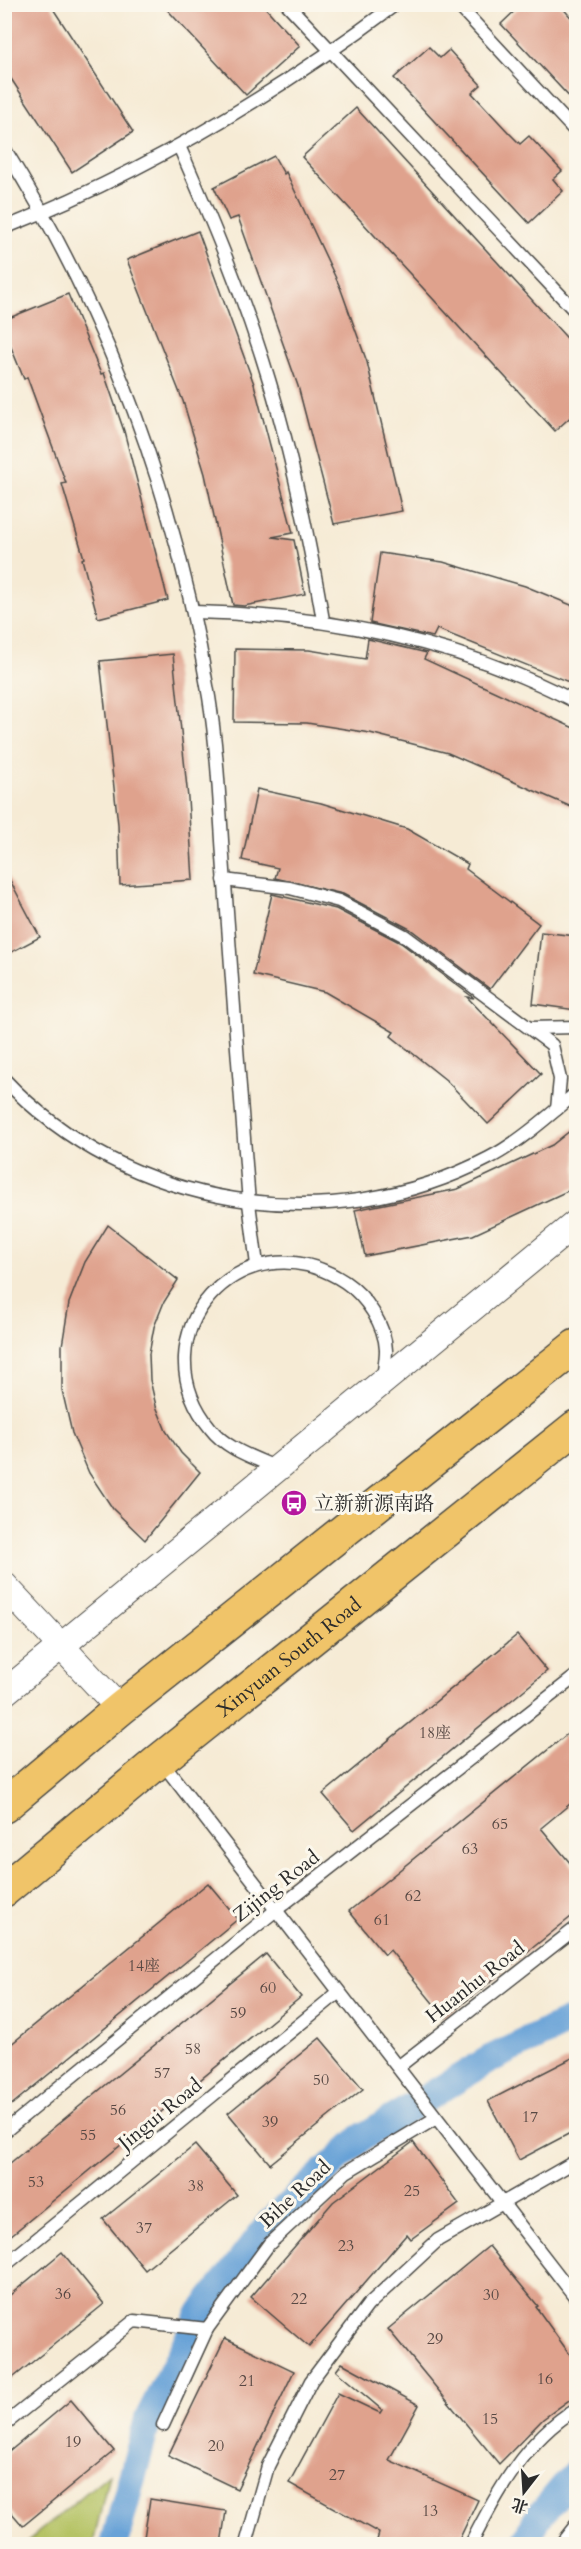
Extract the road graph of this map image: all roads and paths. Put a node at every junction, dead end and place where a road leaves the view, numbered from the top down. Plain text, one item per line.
1 (287, 4) edge
2 (396, 4) edge
3 (457, 4) edge
4 (333, 52) junction
5 (576, 132) edge
6 (179, 146) junction
7 (4, 148) edge
8 (45, 212) junction
9 (4, 228) edge
10 (576, 312) edge
11 (194, 612) junction
12 (322, 620) junction
13 (576, 702) edge
14 (224, 880) junction
15 (576, 1027) edge
16 (531, 1028) junction
17 (4, 1079) edge
18 (576, 1093) edge
19 (557, 1109) junction
20 (249, 1203) junction
21 (576, 1223) edge
22 (257, 1265) junction
23 (576, 1346) edge
24 (383, 1382) junction
25 (576, 1428) edge
26 (277, 1468) junction
27 (4, 1585) edge
28 (62, 1646) junction
29 (576, 1676) edge
30 (4, 1693) edge
31 (120, 1709) junction
32 (160, 1760) junction
33 (4, 1806) edge
34 (4, 1890) edge
35 (276, 1910) junction
36 (576, 1928) edge
37 (339, 1992) junction
38 (398, 2067) junction
39 (436, 2118) junction
40 (4, 2132) edge
41 (576, 2161) edge
42 (503, 2203) junction
43 (4, 2266) edge
44 (576, 2298) edge
45 (207, 2330) junction
46 (576, 2409) edge
47 (4, 2425) edge
48 (164, 2426) dead end
49 (576, 2525) edge
50 (246, 2544) edge
51 (471, 2544) edge
52 (561, 2544) edge

1 - 4 lane
2 - 4 lane
3 - 5 lane
4 - 6 lane
4 - 10 lane
6 - 8 lane
6 - 12 lane
7 - 8 lane
8 - 9 lane
8 - 11 lane
11 - 12 lane
11 - 14 lane
12 - 13 lane
14 - 16 lane
14 - 20 lane
15 - 16 lane
16 - 19 lane
17 - 20 lane
18 - 19 lane
19 - 20 lane
20 - 22 lane
21 - 24 street
22 - 24 lane
22 - 26 lane
23 - 31 main road
24 - 26 street
25 - 32 main road, Xinyuan South Road
26 - 28 street
27 - 28 street
28 - 30 street
28 - 31 street
29 - 35 lane, Zijing Road
31 - 33 main road
32 - 34 main road, Xinyuan South Road
32 - 35 lane
35 - 37 lane
35 - 40 lane, Zijing Road
36 - 38 lane, Huanhu Road
37 - 38 lane
37 - 43 lane, Jingui Road
38 - 39 lane
39 - 42 lane
39 - 45 lane, Bihe Road
41 - 42 lane
42 - 44 lane
42 - 50 lane
45 - 47 lane
45 - 48 lane, Bihe Road
46 - 51 lane
49 - 52 lane

